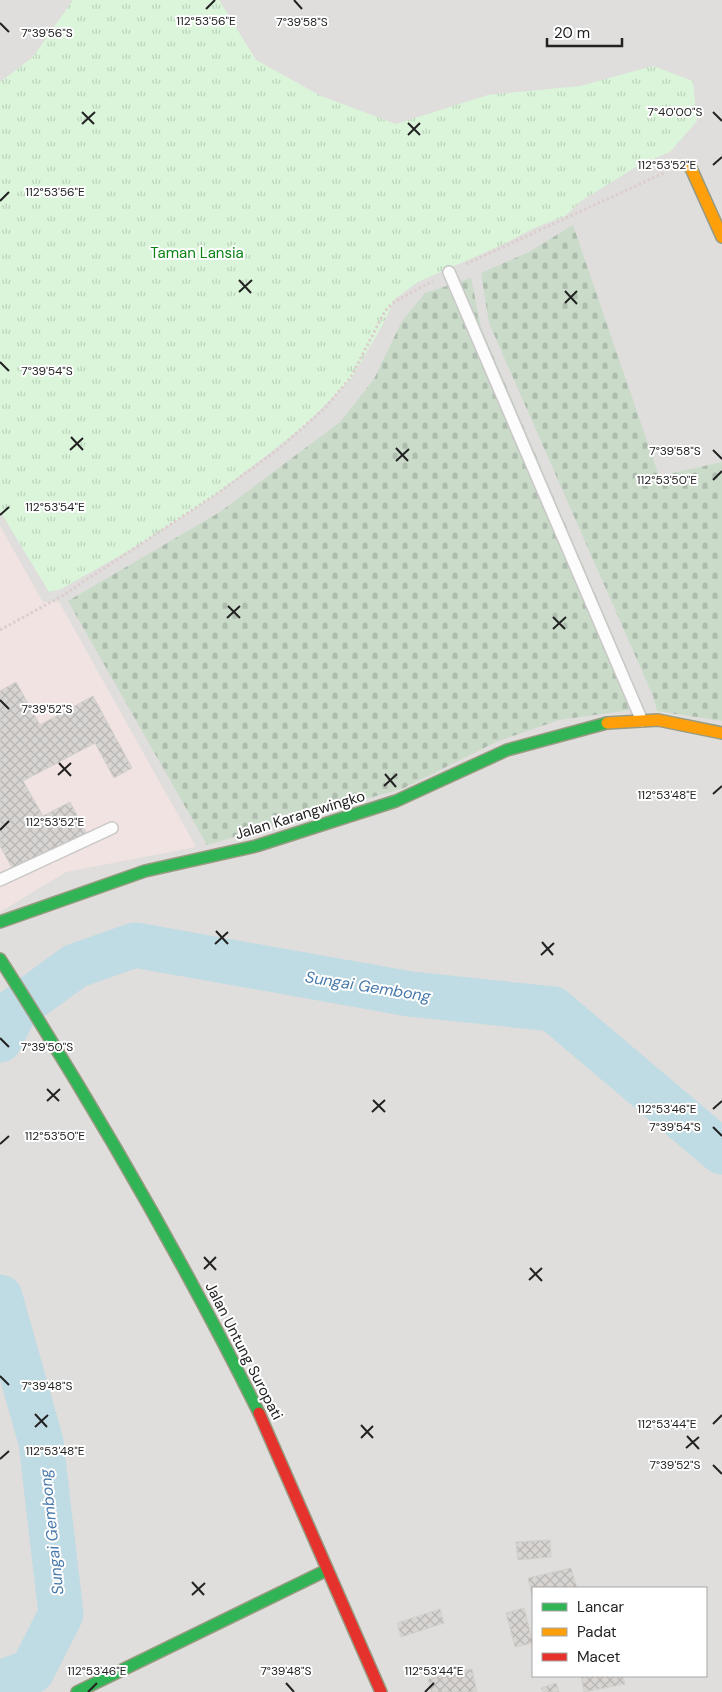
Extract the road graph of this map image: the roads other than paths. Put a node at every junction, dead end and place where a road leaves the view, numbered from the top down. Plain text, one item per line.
1 (690, 166) road end
2 (722, 237) edge
3 (448, 272) road end
4 (642, 721) junction
5 (722, 732) edge
6 (112, 828) dead end
7 (0, 880) edge
8 (0, 922) edge
9 (0, 959) edge
10 (326, 1570) junction
11 (77, 1692) edge
12 (381, 1692) edge

1 - 2 main road
3 - 4 lane
4 - 5 main road, Jalan Karangwingko
4 - 8 main road, Jalan Karangwingko
6 - 7 lane
9 - 10 main road, Jalan Untung Suropati
10 - 11 main road
10 - 12 main road, Jalan Untung Suropati

